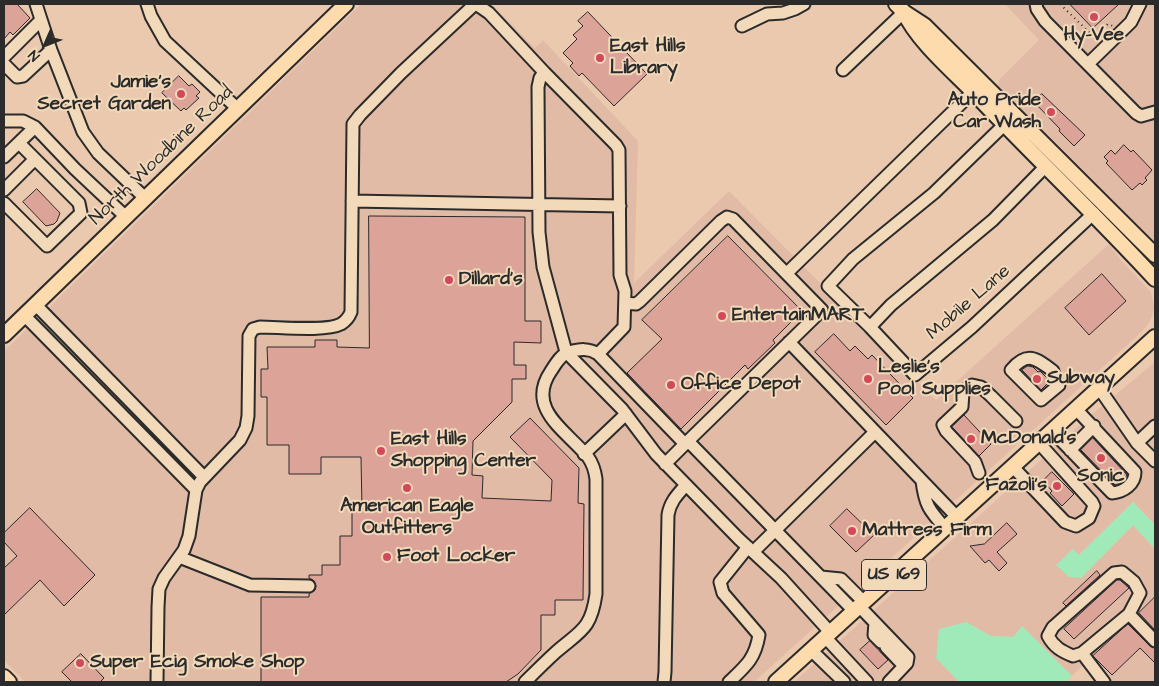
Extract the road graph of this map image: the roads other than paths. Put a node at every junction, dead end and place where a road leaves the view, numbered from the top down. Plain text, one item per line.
1 (36, 4) edge
2 (147, 4) edge
3 (346, 4) edge
4 (475, 4) edge
5 (804, 4) edge
6 (1036, 4) edge
7 (1140, 4) edge
8 (900, 8) edge
9 (41, 20) junction
10 (742, 26) dead end
11 (51, 50) junction
12 (4, 57) edge
13 (4, 64) edge
14 (1088, 64) junction
15 (843, 70) dead end
16 (544, 72) junction
17 (977, 87) junction
18 (238, 109) junction
19 (1155, 112) edge
20 (4, 121) edge
21 (1004, 125) junction
22 (35, 127) junction
23 (19, 143) junction
24 (4, 157) edge
25 (35, 159) junction
26 (1046, 166) junction
27 (4, 190) edge
28 (145, 198) junction
29 (352, 201) junction
30 (4, 203) edge
31 (538, 204) junction
32 (620, 206) junction
33 (1094, 213) junction
34 (126, 217) junction
35 (1155, 255) edge
36 (787, 273) junction
37 (1155, 280) edge
38 (625, 303) junction
39 (35, 304) junction
40 (24, 315) junction
41 (870, 327) junction
42 (4, 334) edge
43 (1155, 337) edge
44 (789, 342) junction
45 (566, 352) junction
46 (598, 354) junction
47 (1053, 371) dead end
48 (1059, 385) dead end
49 (1099, 388) junction
50 (1076, 409) junction
51 (626, 414) junction
52 (1016, 421) dead end
53 (1094, 426) junction
54 (1155, 426) edge
55 (1052, 431) junction
56 (875, 432) junction
57 (686, 443) junction
58 (1039, 443) junction
59 (1137, 443) junction
60 (1070, 450) junction
61 (584, 454) junction
62 (1155, 461) edge
63 (665, 464) junction
64 (1013, 467) junction
65 (979, 473) dead end
66 (204, 477) junction
67 (922, 480) junction
68 (686, 485) junction
69 (196, 490) junction
70 (957, 518) junction
71 (945, 528) junction
72 (775, 530) junction
73 (751, 549) junction
74 (179, 557) junction
75 (309, 586) dead end
76 (859, 606) junction
77 (1130, 614) junction
78 (875, 623) junction
79 (828, 635) junction
80 (1155, 641) edge
81 (811, 650) junction
82 (1082, 653) junction
83 (904, 666) junction
84 (4, 677) edge
85 (9, 682) edge
86 (157, 682) edge
87 (525, 682) edge
88 (664, 682) edge
89 (729, 682) edge
90 (776, 682) edge
91 (844, 682) edge
92 (867, 682) edge
93 (889, 682) edge
94 (1104, 682) edge

1 - 9 street
2 - 18 street
3 - 18 main road, North Woodbine Road
4 - 16 street
4 - 29 street
5 - 10 street
6 - 14 street
7 - 14 street
8 - 15 street
8 - 17 main road
9 - 11 street
9 - 12 street
11 - 13 street
11 - 28 street
14 - 19 street
16 - 31 street
16 - 32 street
17 - 21 main road
17 - 35 main road
17 - 36 street
18 - 28 main road, North Woodbine Road
20 - 22 street
21 - 26 main road
21 - 41 street, Mobile Lane
22 - 23 street
22 - 34 street
23 - 24 street
23 - 25 street
25 - 27 street
25 - 30 street
26 - 33 main road
26 - 41 street
28 - 34 main road, North Woodbine Road
29 - 31 street
29 - 66 street
31 - 32 street
31 - 45 street
32 - 38 street
33 - 37 main road
33 - 41 street, Mobile Lane
34 - 39 main road, North Woodbine Road
36 - 38 street
36 - 44 street
38 - 46 street
39 - 40 main road, North Woodbine Road
39 - 66 street
40 - 42 main road, North Woodbine Road
40 - 69 street
43 - 49 main road, US 169
44 - 56 street
44 - 57 street
45 - 46 street
45 - 51 street
45 - 61 street
46 - 57 street
47 - 48 street
49 - 50 main road, US 169
49 - 59 street
50 - 53 street
50 - 55 main road, US 169
51 - 61 street
51 - 63 street
52 - 65 street
53 - 60 street
53 - 60 street
54 - 59 street
55 - 58 main road, US 169
55 - 60 street
56 - 67 street
56 - 72 street
57 - 63 street
57 - 72 street
58 - 64 main road, US 169
58 - 64 street
59 - 62 street
61 - 87 street
63 - 68 street
64 - 70 main road, US 169
66 - 69 street
67 - 70 street
67 - 71 street
68 - 73 street
68 - 88 street
69 - 74 street
70 - 71 main road, US 169
71 - 76 main road, US 169
72 - 73 street
72 - 76 street
73 - 79 street
73 - 89 street
74 - 75 street
74 - 86 street
76 - 78 street
76 - 79 main road, US 169
77 - 80 street
77 - 82 street
77 - 82 street
78 - 83 street
78 - 83 street
79 - 81 main road, US 169
79 - 92 street
81 - 90 main road, US 169
81 - 91 street
82 - 94 street
83 - 93 street
84 - 85 main road

